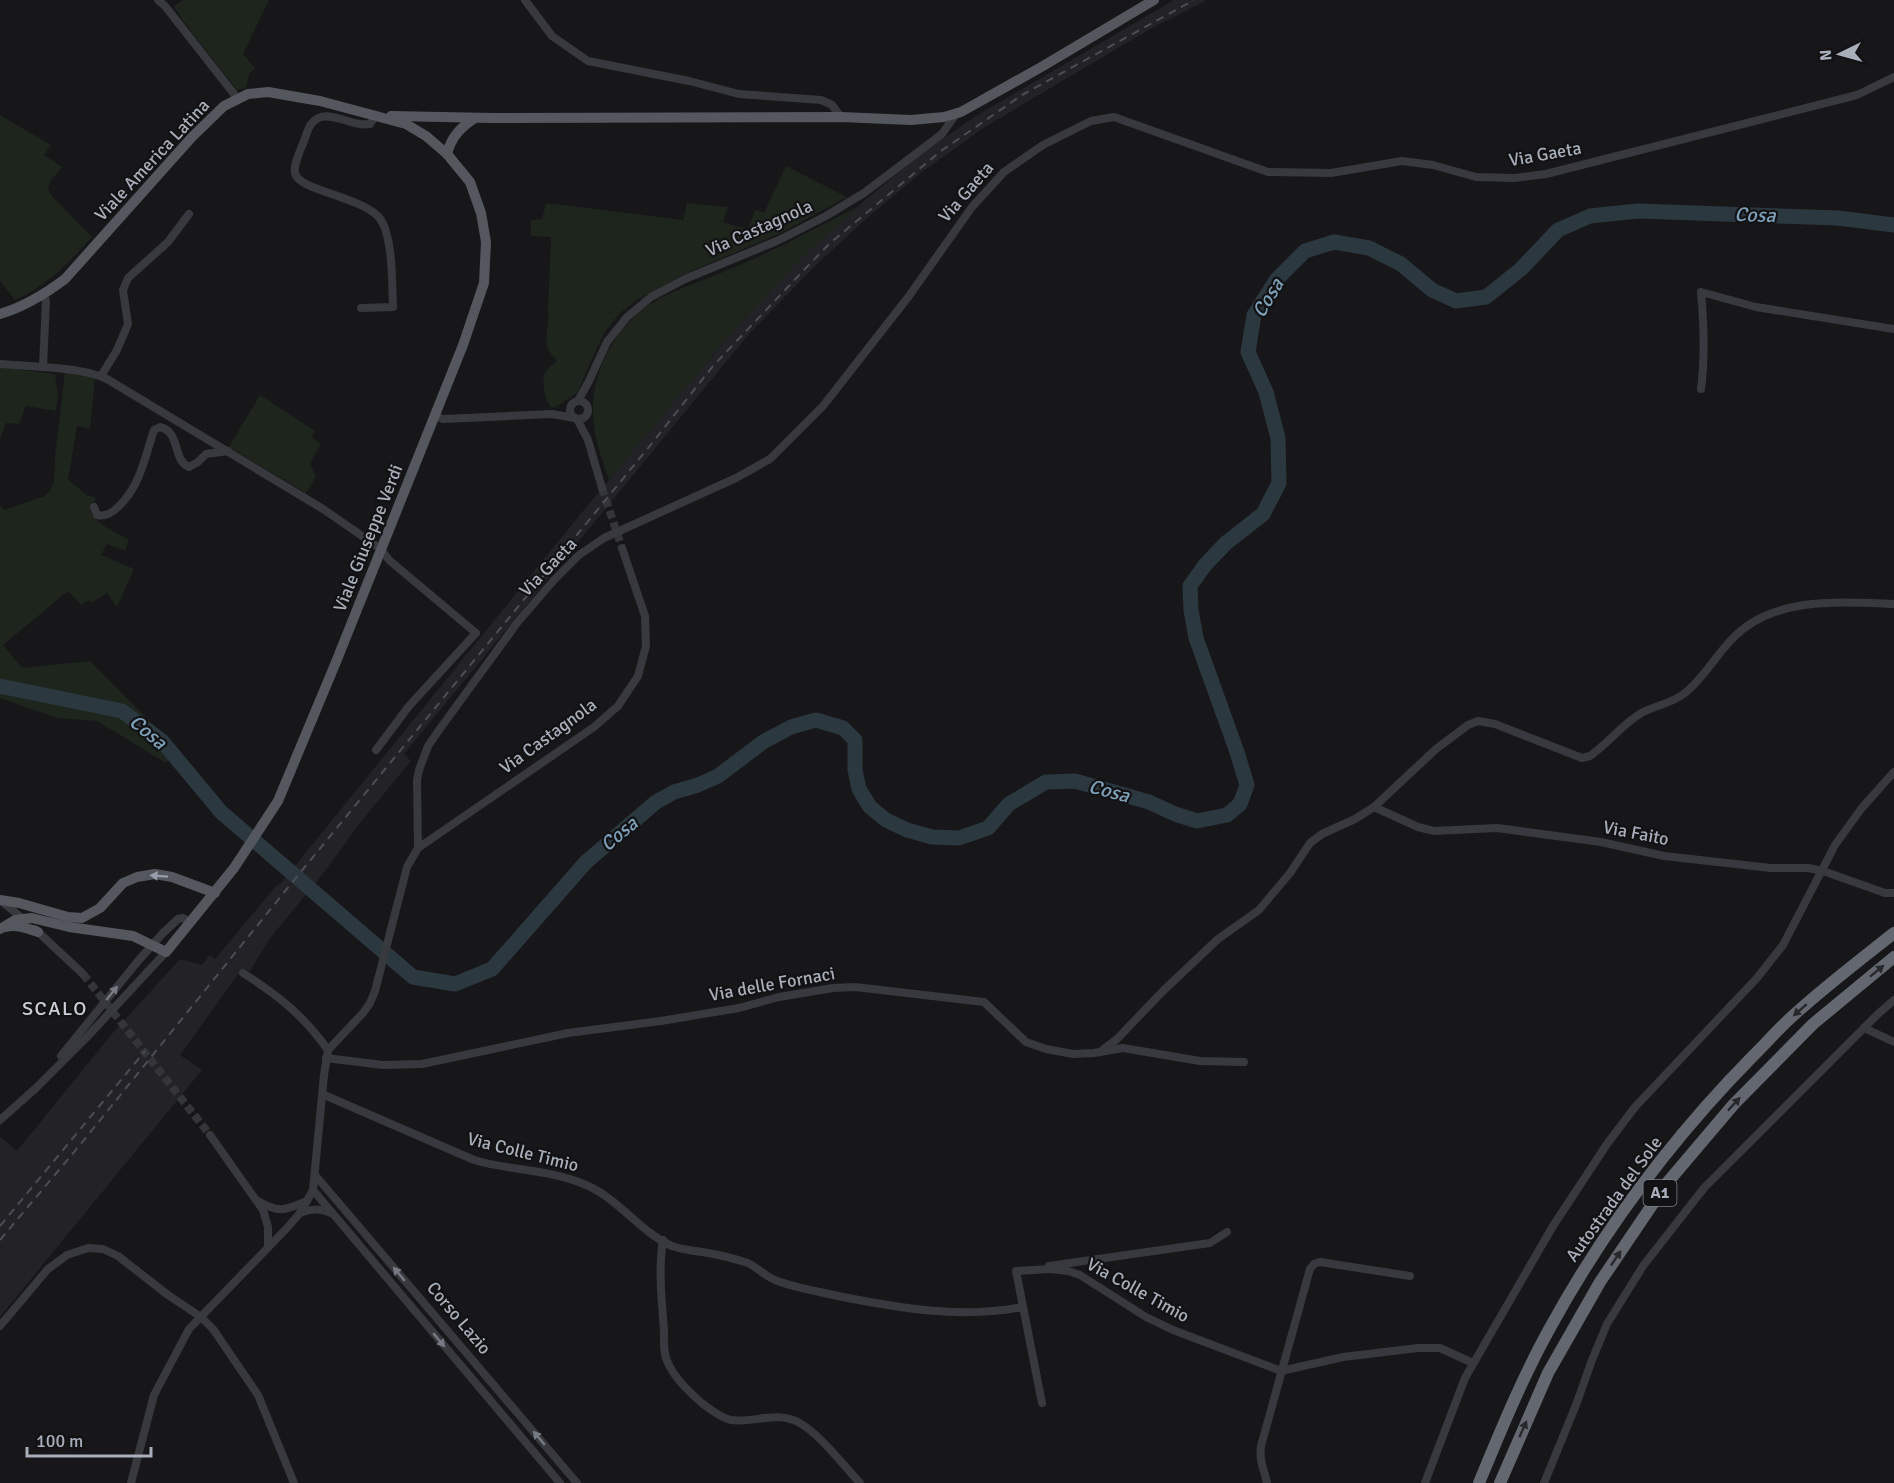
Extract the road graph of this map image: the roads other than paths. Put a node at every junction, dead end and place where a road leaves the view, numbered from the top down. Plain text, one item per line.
1 (158, 0) edge
2 (525, 0) edge
3 (1154, 0) edge
4 (1894, 77) edge
5 (238, 99) junction
6 (956, 114) junction
7 (376, 115) junction
8 (438, 117) junction
9 (841, 117) junction
10 (475, 118) junction
11 (426, 136) junction
12 (447, 154) junction
13 (189, 214) dead end
14 (44, 295) junction
15 (361, 308) dead end
16 (0, 314) edge
17 (1894, 329) edge
18 (0, 364) edge
19 (43, 367) junction
20 (101, 376) junction
21 (589, 381) junction
22 (1701, 389) dead end
23 (575, 402) junction
24 (587, 410) junction
25 (552, 414) junction
26 (434, 417) junction
27 (576, 418) junction
28 (588, 440) junction
29 (228, 451) junction
30 (602, 488) tunnel mouth
31 (94, 507) dead end
32 (622, 548) tunnel mouth
33 (381, 549) junction
34 (1894, 604) edge
35 (376, 750) dead end
36 (1894, 772) edge
37 (1374, 807) junction
38 (418, 848) junction
39 (1823, 871) junction
40 (1894, 892) edge
41 (215, 893) junction
42 (3, 902) edge
43 (23, 918) junction
44 (191, 922) junction
45 (0, 929) edge
46 (38, 932) junction
47 (1894, 933) edge
48 (150, 947) junction
49 (166, 952) junction
50 (1894, 957) edge
51 (243, 973) dead end
52 (83, 974) tunnel mouth
53 (1894, 1000) edge
54 (1864, 1028) junction
55 (1894, 1042) edge
56 (1100, 1052) junction
57 (327, 1054) junction
58 (1244, 1062) dead end
59 (36, 1088) junction
60 (322, 1094) junction
61 (0, 1120) edge
62 (210, 1135) tunnel mouth
63 (315, 1175) junction
64 (313, 1190) junction
65 (258, 1200) junction
66 (307, 1200) junction
67 (277, 1210) junction
68 (300, 1213) junction
69 (334, 1215) junction
70 (267, 1220) junction
71 (286, 1228) junction
72 (1227, 1232) dead end
73 (663, 1240) junction
74 (268, 1247) junction
75 (1045, 1269) junction
76 (1410, 1276) dead end
77 (1022, 1307) junction
78 (201, 1317) junction
79 (0, 1326) edge
80 (1473, 1363) junction
81 (1281, 1371) junction
82 (1042, 1403) dead end
83 (131, 1483) edge
84 (294, 1483) edge
85 (560, 1483) edge
86 (577, 1483) edge
87 (860, 1483) edge
88 (1267, 1483) edge
89 (1425, 1483) edge
90 (1479, 1483) edge
91 (1500, 1483) edge
92 (1544, 1483) edge

1 - 5 street
2 - 9 street
3 - 6 main road
4 - 38 street, Via Gaeta
5 - 7 main road, Viale America Latina
5 - 14 main road, Viale America Latina
6 - 9 main road
6 - 21 street, Via Castagnola
7 - 8 main road
7 - 11 main road, Viale America Latina
7 - 15 street
8 - 10 main road
8 - 11 main road
9 - 10 main road
10 - 12 main road
11 - 12 main road, Viale America Latina
12 - 26 main road, Viale Giuseppe Verdi
13 - 20 street
14 - 16 main road, Viale America Latina
14 - 19 street
17 - 22 street
18 - 19 street
19 - 20 street
20 - 29 street
21 - 23 street, Via Castagnola
21 - 24 street
23 - 24 street
23 - 25 street
23 - 27 street
24 - 27 street
24 - 28 street
25 - 26 street
25 - 27 street
26 - 33 main road, Viale Giuseppe Verdi
27 - 28 street
28 - 30 street
29 - 31 street
29 - 33 street
32 - 38 street, Via Castagnola
33 - 35 street
33 - 41 main road, Viale Giuseppe Verdi
34 - 37 street
36 - 39 street
37 - 39 street, Via Faito
37 - 56 street
38 - 57 street, Via Gaeta
39 - 40 street, Via Faito
39 - 80 street
41 -> 42 main road
41 - 44 main road, Viale Giuseppe Verdi
42 - 43 street
42 - 45 main road
43 - 45 main road
43 - 46 street
43 - 48 main road
44 - 48 street
44 - 49 main road, Viale Giuseppe Verdi
45 - 46 main road
46 - 52 street
47 -> 90 highway, Autostrada del Sole / A1
48 - 49 main road
59 -> 48 street
49 - 59 street
91 -> 50 highway, Autostrada del Sole / A1
51 - 57 street
53 - 54 street
54 - 55 street
54 - 92 street
56 - 57 street, Via delle Fornaci
56 - 58 street, Via delle Fornaci
57 - 60 street
59 - 61 street
60 - 63 street
60 - 73 street, Via Colle Timio
62 - 65 street
63 - 64 street
86 -> 63 street, Corso Lazio
64 - 66 street
64 - 69 street, Corso Lazio
65 - 67 street
65 - 70 street
66 - 67 street
66 - 68 street
67 - 71 street
68 - 69 street
68 - 71 street
69 -> 85 street, Corso Lazio
70 - 71 street
70 - 74 street
71 - 74 street
72 - 75 street, Via Colle Timio
73 - 77 street, Via Colle Timio
73 - 87 street
74 - 78 street
75 - 77 street, Via Colle Timio
75 - 81 street, Via Colle Timio
76 - 81 street
77 - 82 street, Via Colle Timio
78 - 79 street
78 - 83 street
78 - 84 street
80 - 81 street
80 - 89 street
81 - 88 street

